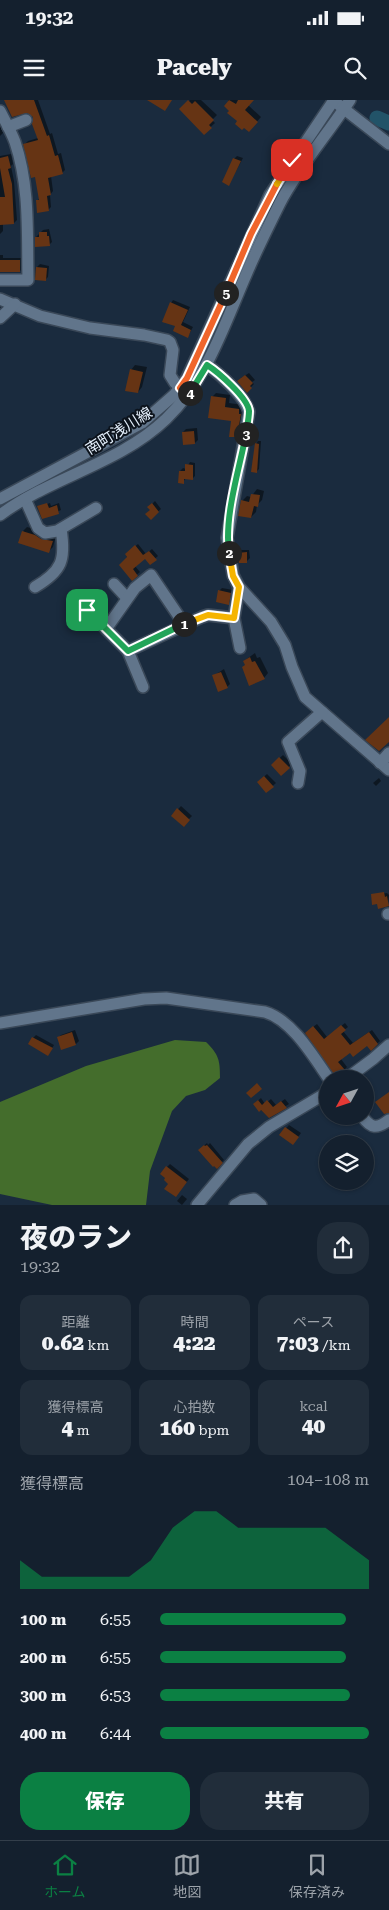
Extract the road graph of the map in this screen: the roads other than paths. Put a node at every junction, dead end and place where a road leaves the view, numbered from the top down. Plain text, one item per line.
1 (333, 100) edge
2 (347, 105) edge
3 (0, 111) edge
4 (26, 120) dead end
5 (8, 127) junction
6 (389, 144) edge
7 (0, 280) edge
8 (0, 299) edge
9 (15, 304) junction
10 (0, 318) edge
11 (207, 365) junction
12 (184, 391) junction
13 (0, 499) edge
14 (25, 499) junction
15 (96, 508) dead end
16 (0, 515) edge
17 (61, 528) junction
18 (114, 584) dead end
19 (239, 587) junction
20 (35, 588) dead end
21 (127, 598) junction
22 (87, 610) dead end
23 (234, 618) junction
24 (184, 624) junction
25 (106, 629) junction
26 (240, 648) dead end
27 (128, 651) junction
28 (143, 687) dead end
29 (322, 712) junction
30 (389, 753) edge
31 (385, 767) edge
32 (298, 783) dead end
33 (0, 1023) edge
34 (389, 1045) edge
35 (322, 1070) edge
36 (358, 1070) edge
37 (319, 1097) edge
38 (389, 1120) edge
39 (373, 1125) edge
40 (197, 1205) edge
41 (235, 1205) edge
42 (261, 1205) edge

1 - 2 street
1 - 12 street, 南町浅川線
2 - 6 street
2 - 11 street, 南町浅川線
3 - 5 street
4 - 5 street
5 - 7 street
8 - 9 street
9 - 10 street
9 - 12 street
11 - 12 street, 南町浅川線
11 - 19 street
12 - 13 street, 南町浅川線
12 - 14 street, 南町浅川線
14 - 16 street, 南町浅川線
14 - 17 street
15 - 17 street
17 - 20 street
18 - 21 street
19 - 23 street
19 - 29 street
21 - 24 street
21 - 25 street
22 - 25 street
23 - 24 street
23 - 26 street
24 - 27 street
25 - 27 street
27 - 28 street
29 - 31 street
29 - 32 street
30 - 31 street
33 - 35 street
34 - 36 street
37 - 40 street
38 - 39 street
41 - 42 street

